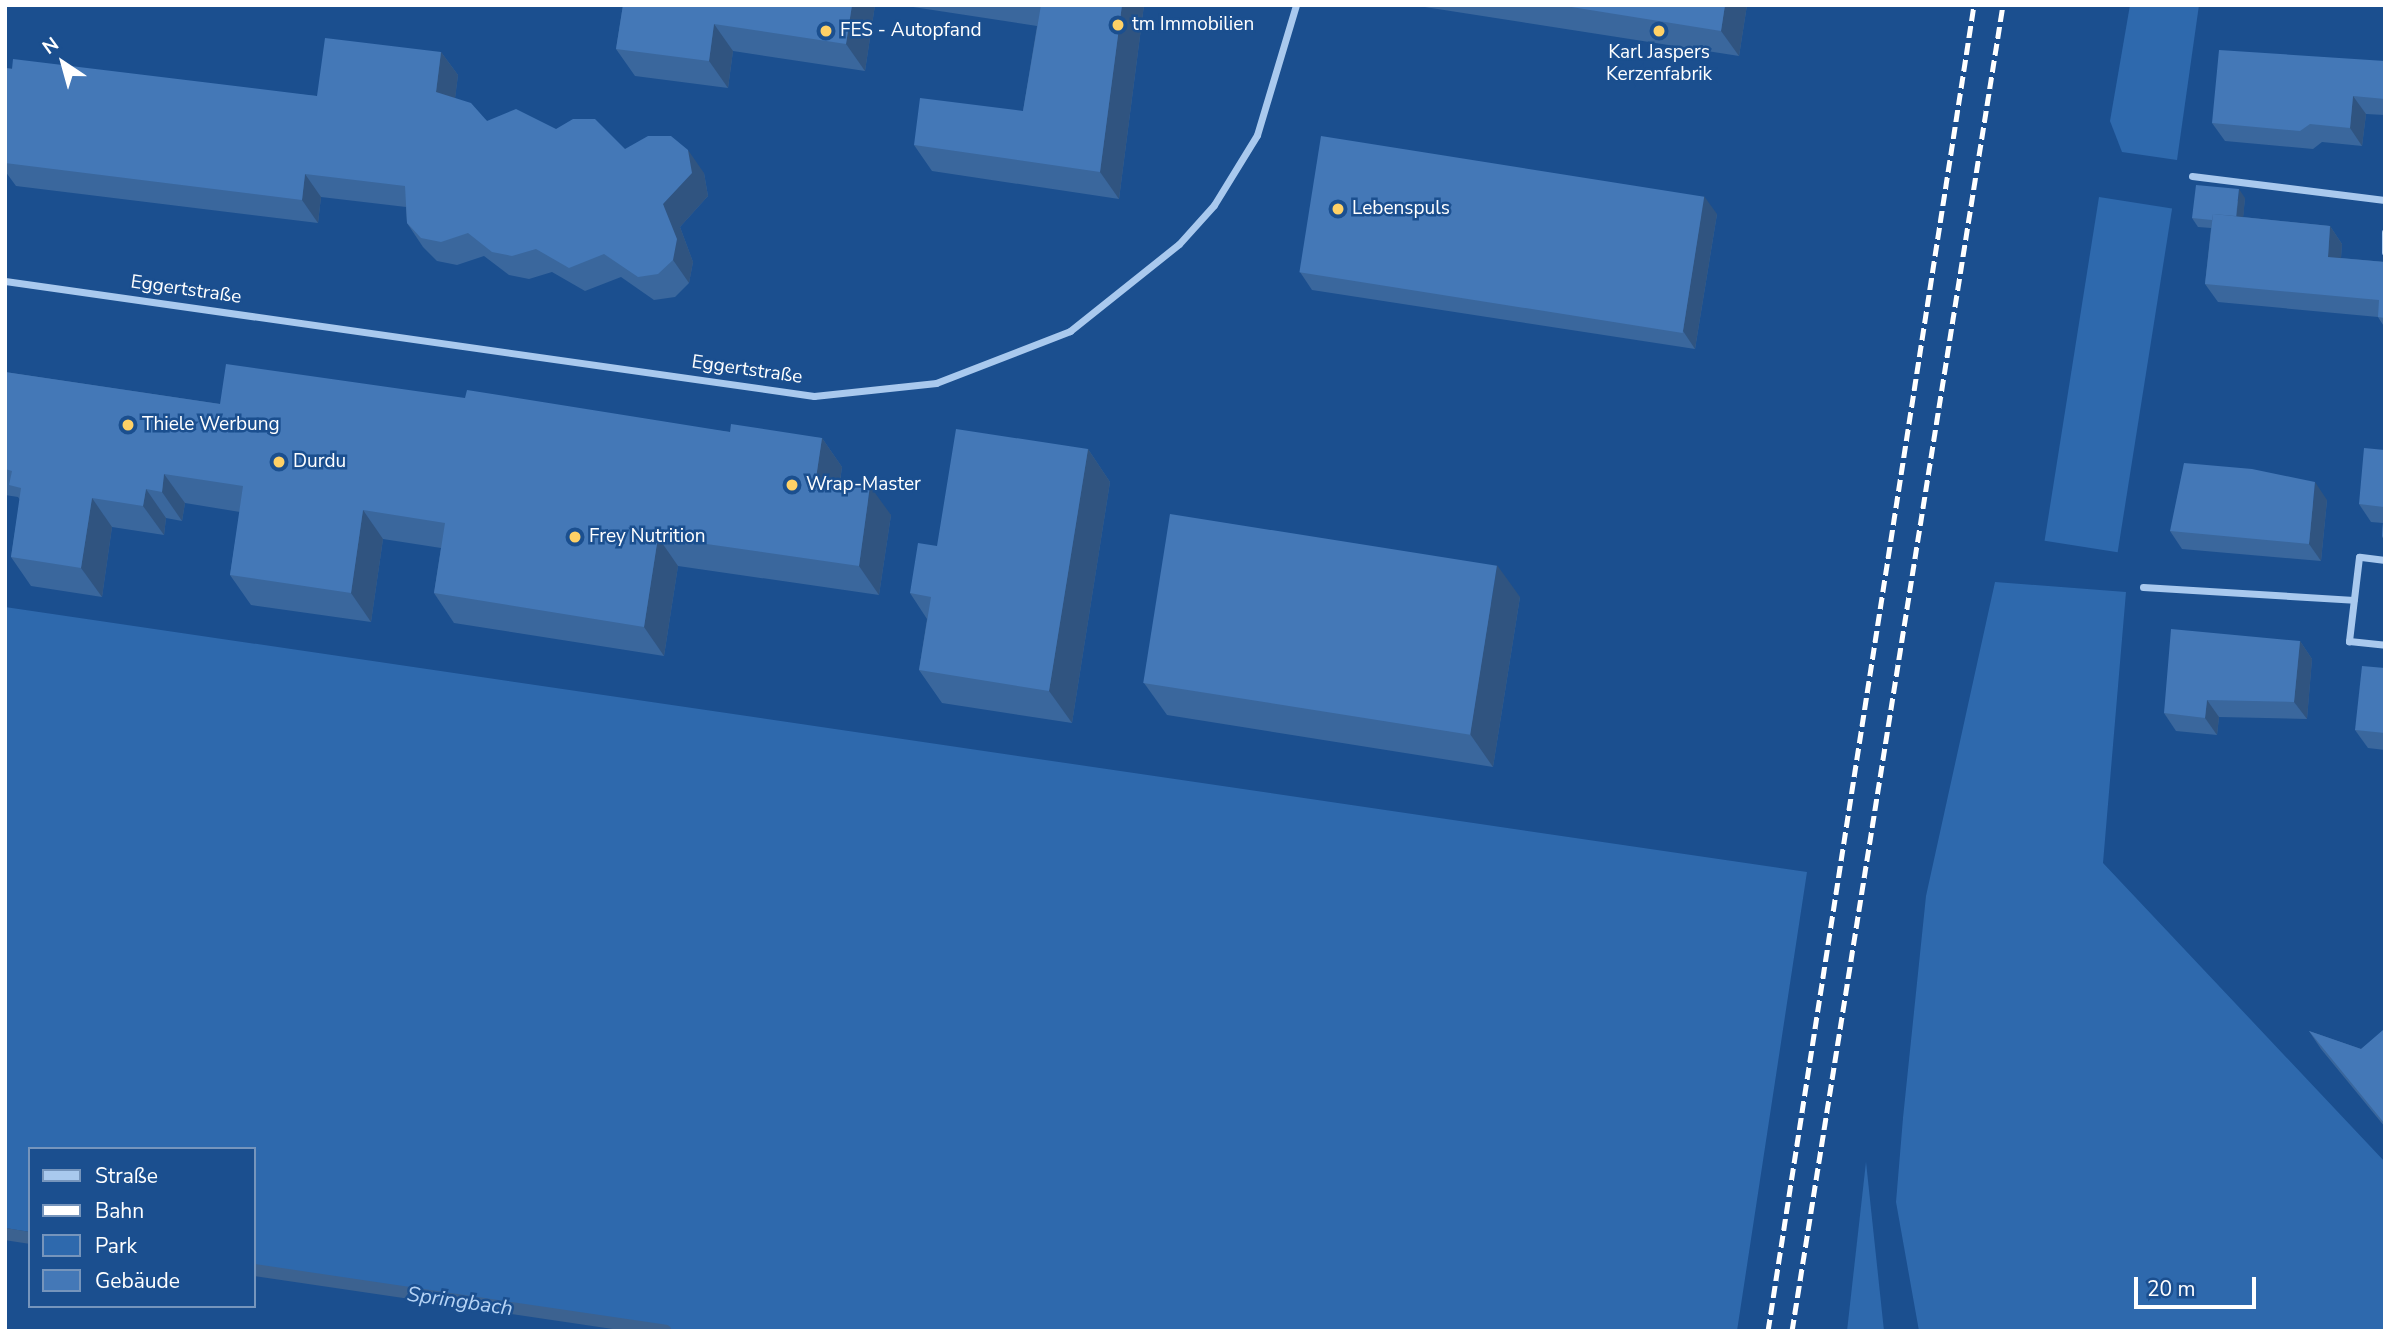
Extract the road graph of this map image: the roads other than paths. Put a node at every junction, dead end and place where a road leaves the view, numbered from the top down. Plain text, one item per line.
1 (1296, 5) edge
2 (2192, 176) dead end
3 (2385, 200) edge
4 (2385, 232) edge
5 (2385, 251) edge
6 (5, 281) edge
7 (2385, 561) edge
8 (2143, 587) dead end
9 (2354, 600) junction
10 (2385, 645) edge

1 - 6 street, Eggertstraße
2 - 3 street
4 - 5 street
7 - 9 street
8 - 9 street
9 - 10 street

